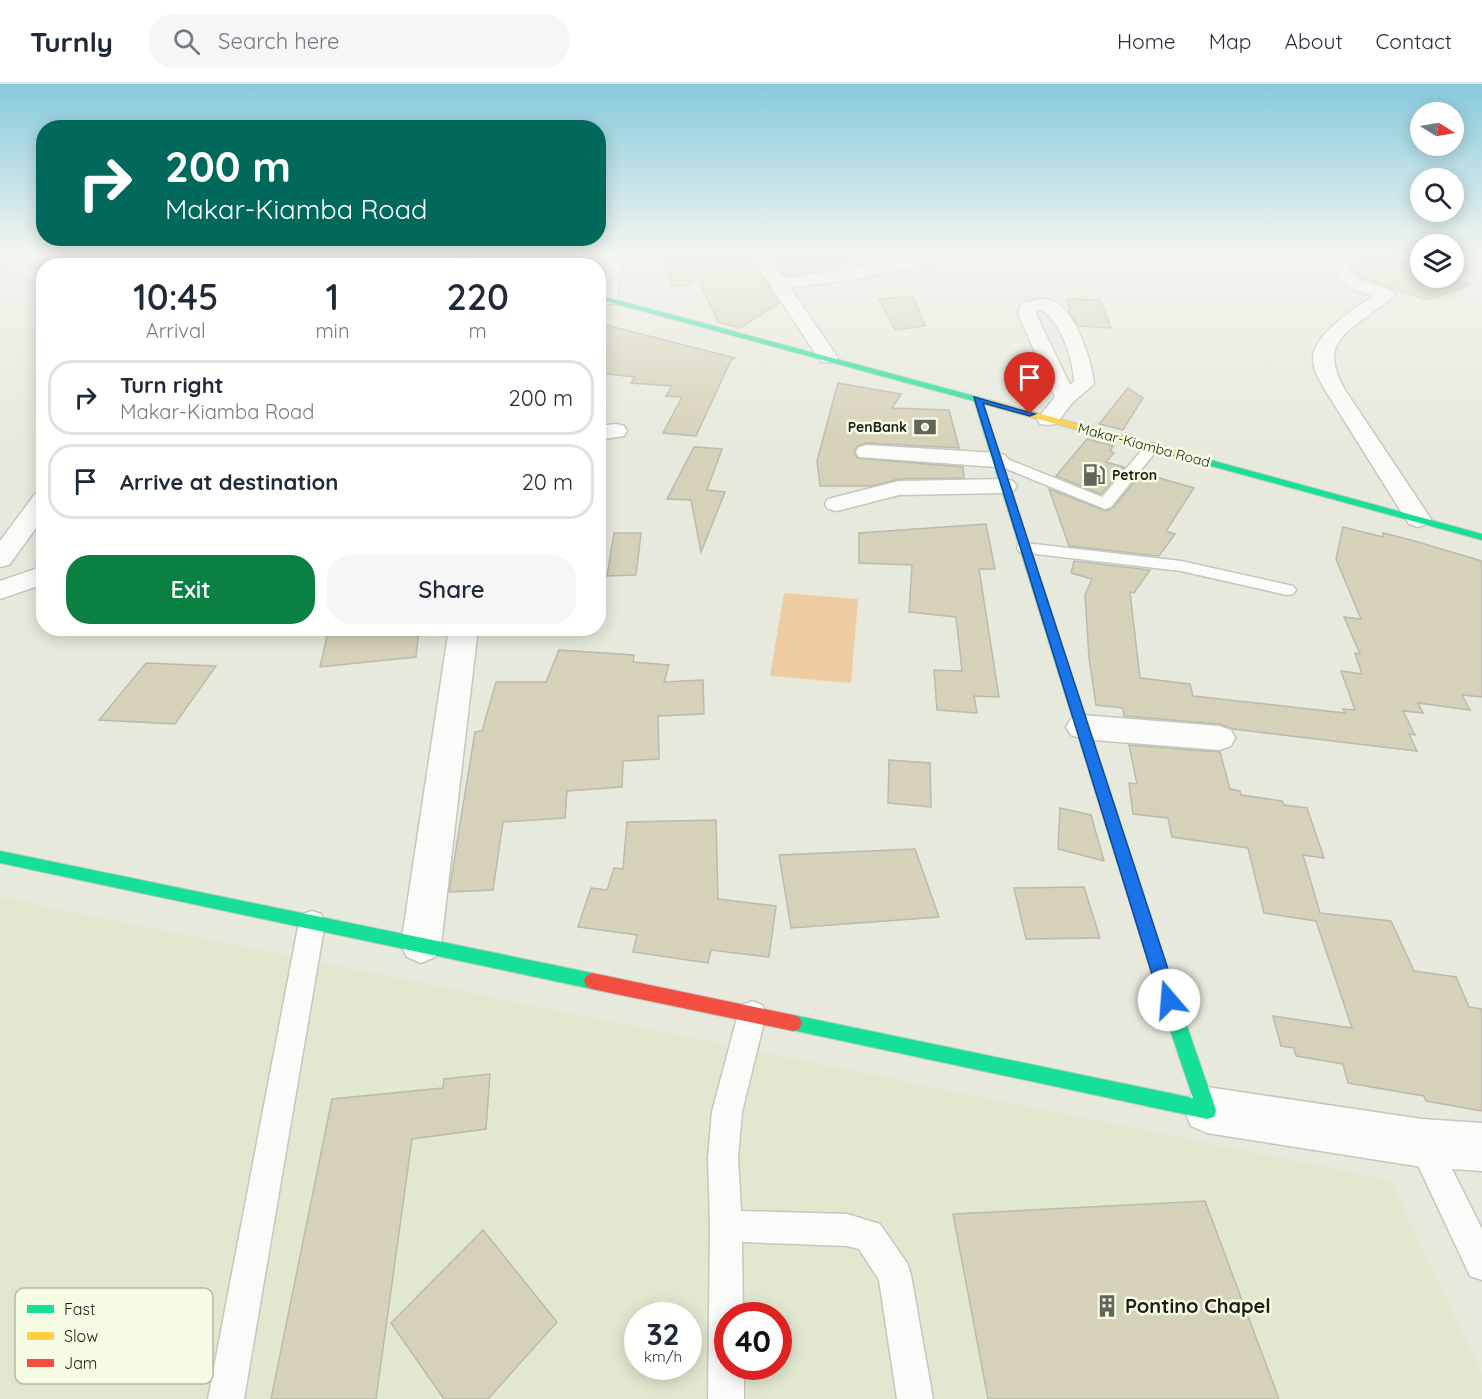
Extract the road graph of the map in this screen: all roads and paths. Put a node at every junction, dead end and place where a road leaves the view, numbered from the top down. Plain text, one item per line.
1 (672, 316) edge
2 (800, 316) edge
3 (1359, 316) edge
4 (828, 358) junction
5 (1066, 398) dead end
6 (977, 399) junction
7 (1048, 419) junction
8 (1152, 447) junction
9 (867, 452) dead end
10 (997, 460) junction
11 (1005, 486) junction
12 (837, 504) dead end
13 (36, 510) edge
14 (1419, 519) junction
15 (1482, 537) edge
16 (1025, 548) junction
17 (0, 559) edge
18 (36, 577) edge
19 (0, 591) edge
20 (1287, 591) dead end
21 (463, 636) edge
22 (1082, 727) junction
23 (1219, 738) dead end
24 (0, 857) edge
25 (312, 922) junction
26 (422, 945) junction
27 (752, 1014) junction
28 (1207, 1110) junction
29 (1422, 1143) junction
30 (1482, 1147) edge
31 (726, 1226) junction
32 (1482, 1264) edge
33 (226, 1399) edge
34 (726, 1399) edge
35 (915, 1399) edge

1 - 4 street, Makar-Kiamba Road
2 - 4 street
3 - 14 street
4 - 6 street, Makar-Kiamba Road
5 - 7 street
6 - 7 street, Makar-Kiamba Road
6 - 10 street
7 - 8 street, Makar-Kiamba Road
8 - 10 lane
8 - 14 street, Makar-Kiamba Road
9 - 10 street
10 - 11 street
11 - 12 street
11 - 16 street
13 - 17 street
14 - 15 street, Makar-Kiamba Road
16 - 20 lane
16 - 22 street
18 - 19 street
21 - 26 street
22 - 23 street
22 - 28 street
24 - 25 street
25 - 26 street
25 - 33 lane
26 - 27 street
27 - 28 street
27 - 31 lane
28 - 29 street
29 - 30 street
29 - 32 lane
31 - 34 lane
31 - 35 lane

